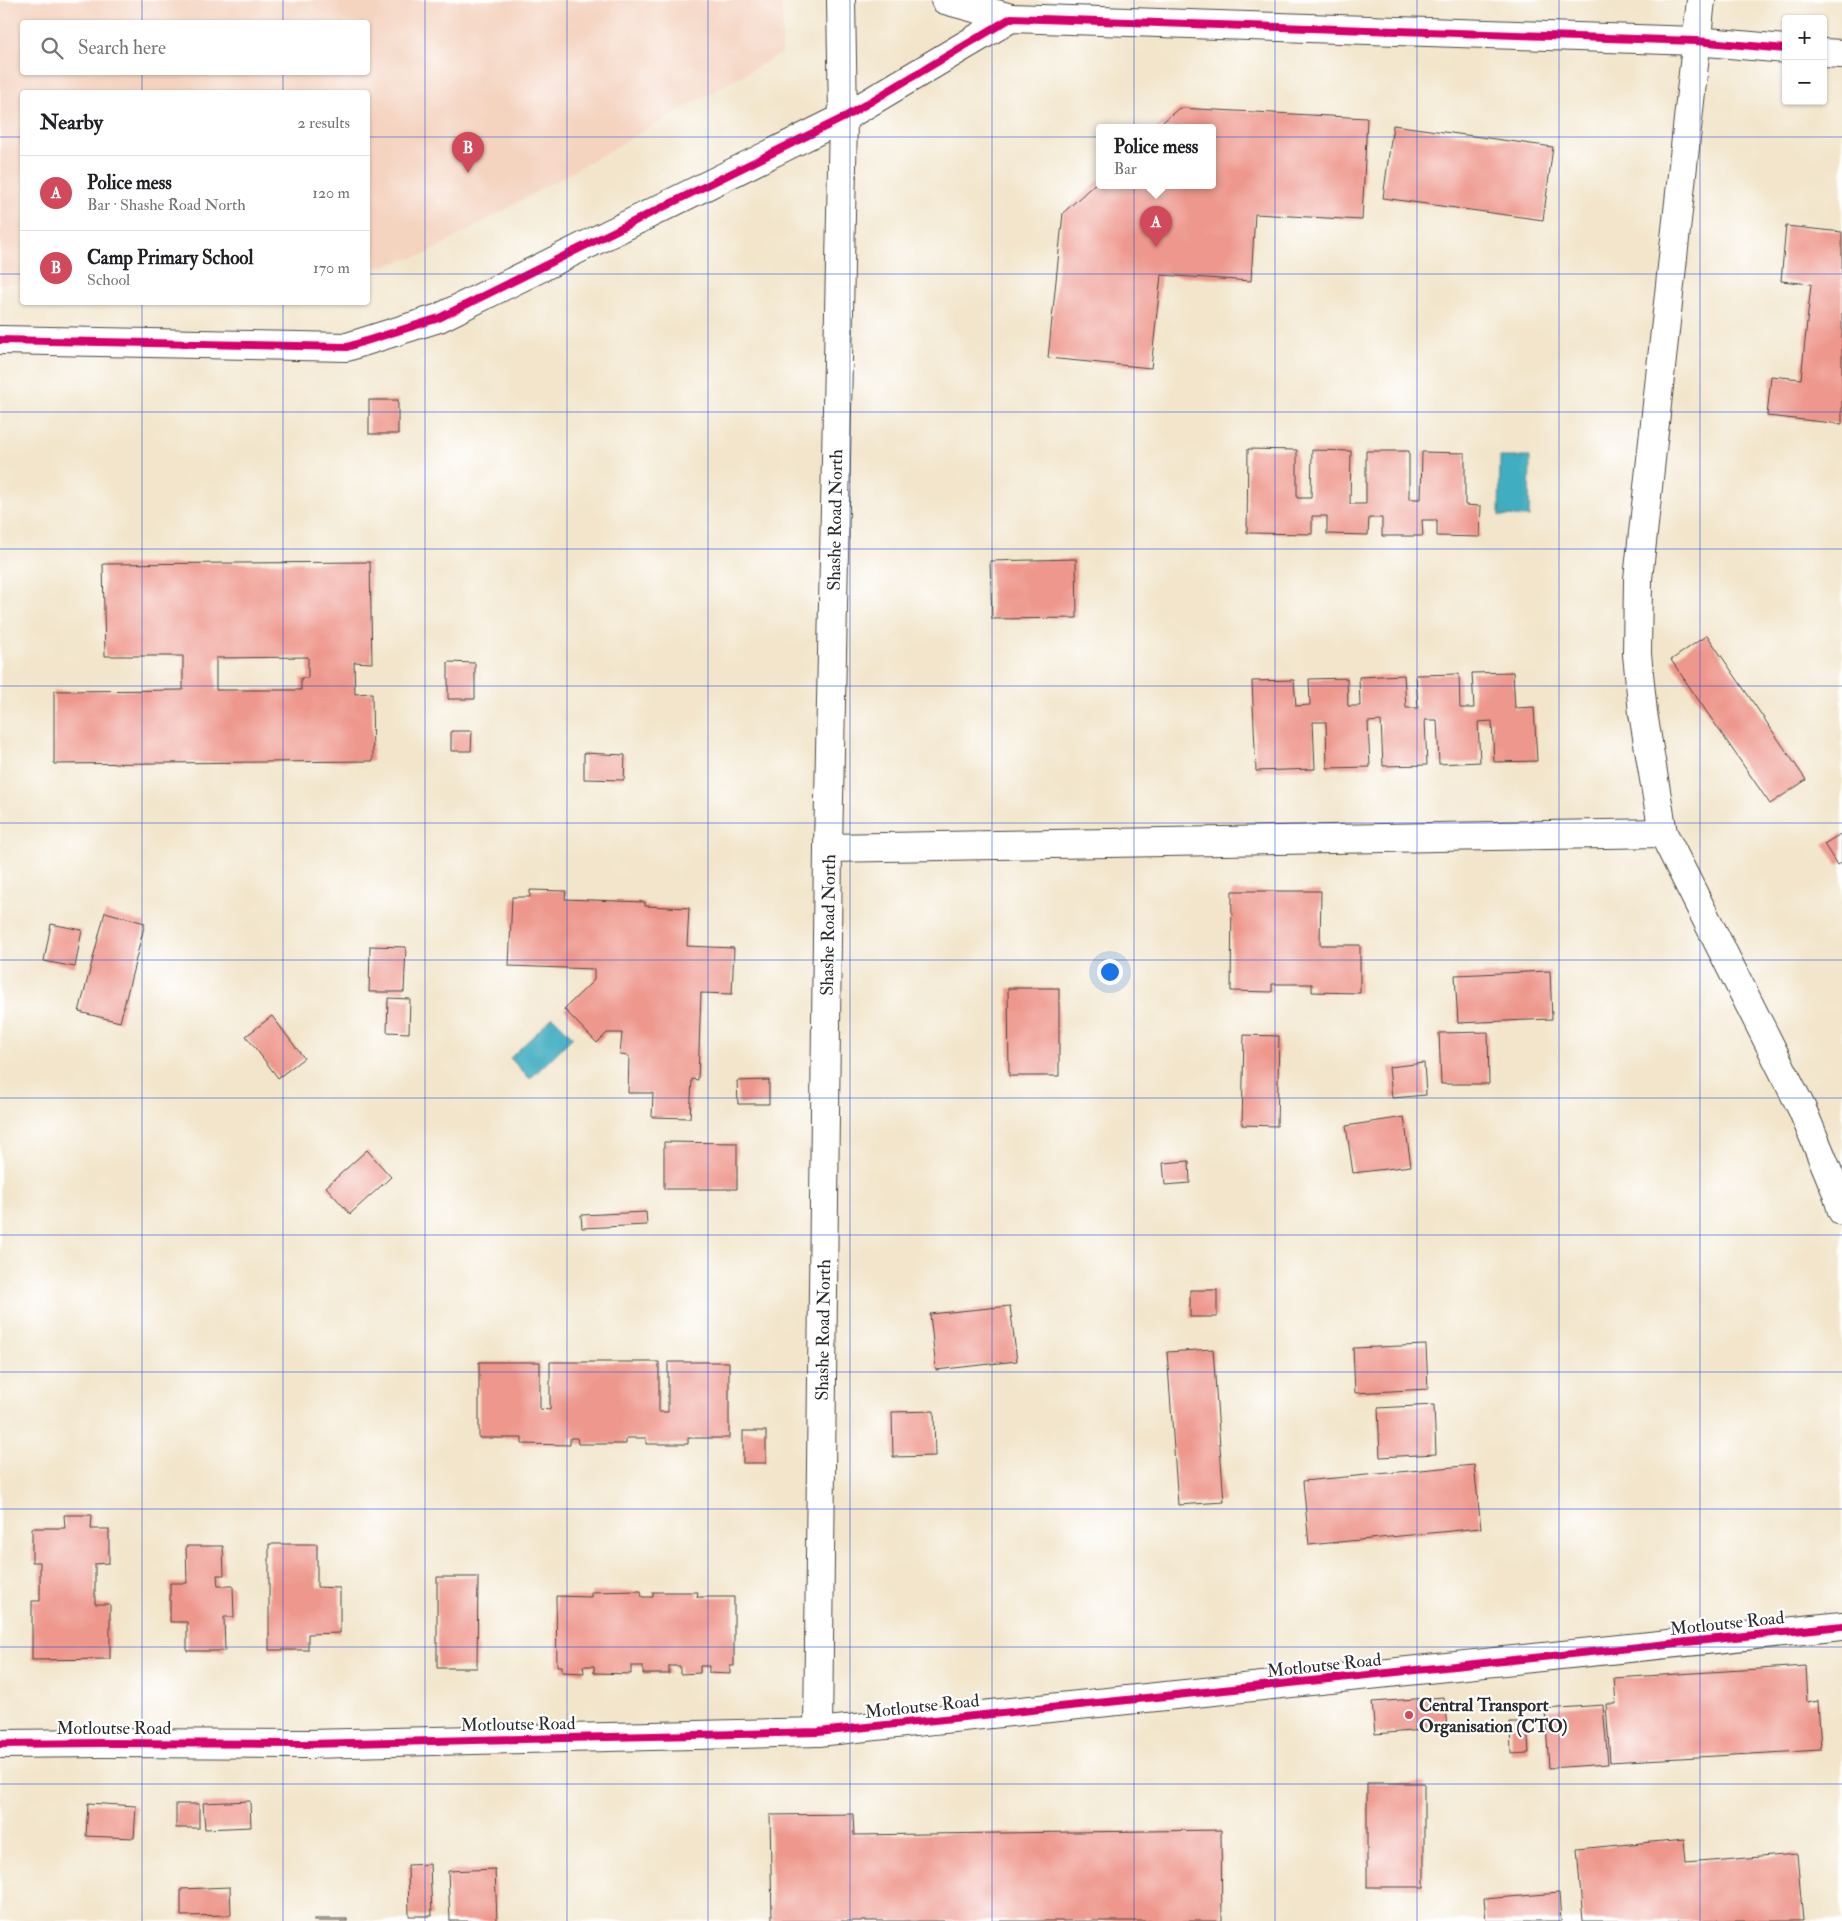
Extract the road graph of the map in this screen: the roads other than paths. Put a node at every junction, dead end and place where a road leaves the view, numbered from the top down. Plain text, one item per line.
1 (840, 0) edge
2 (945, 0) edge
3 (1701, 0) edge
4 (1011, 18) junction
5 (1696, 41) junction
6 (1782, 49) edge
7 (1827, 53) edge
8 (1842, 54) edge
9 (843, 118) junction
10 (0, 340) edge
11 (1664, 832) junction
12 (828, 848) junction
13 (1842, 1211) edge
14 (1842, 1626) edge
15 (818, 1732) junction
16 (0, 1744) edge

1 - 9 street, Shashe Road North
2 - 4 street
3 - 5 street
4 - 5 street
4 - 9 street
5 - 6 street
5 - 11 street
7 - 8 street
9 - 10 street
9 - 12 street, Shashe Road North
11 - 12 street
11 - 13 street
12 - 15 street, Shashe Road North
14 - 15 street, Motloutse Road
15 - 16 street, Motloutse Road

